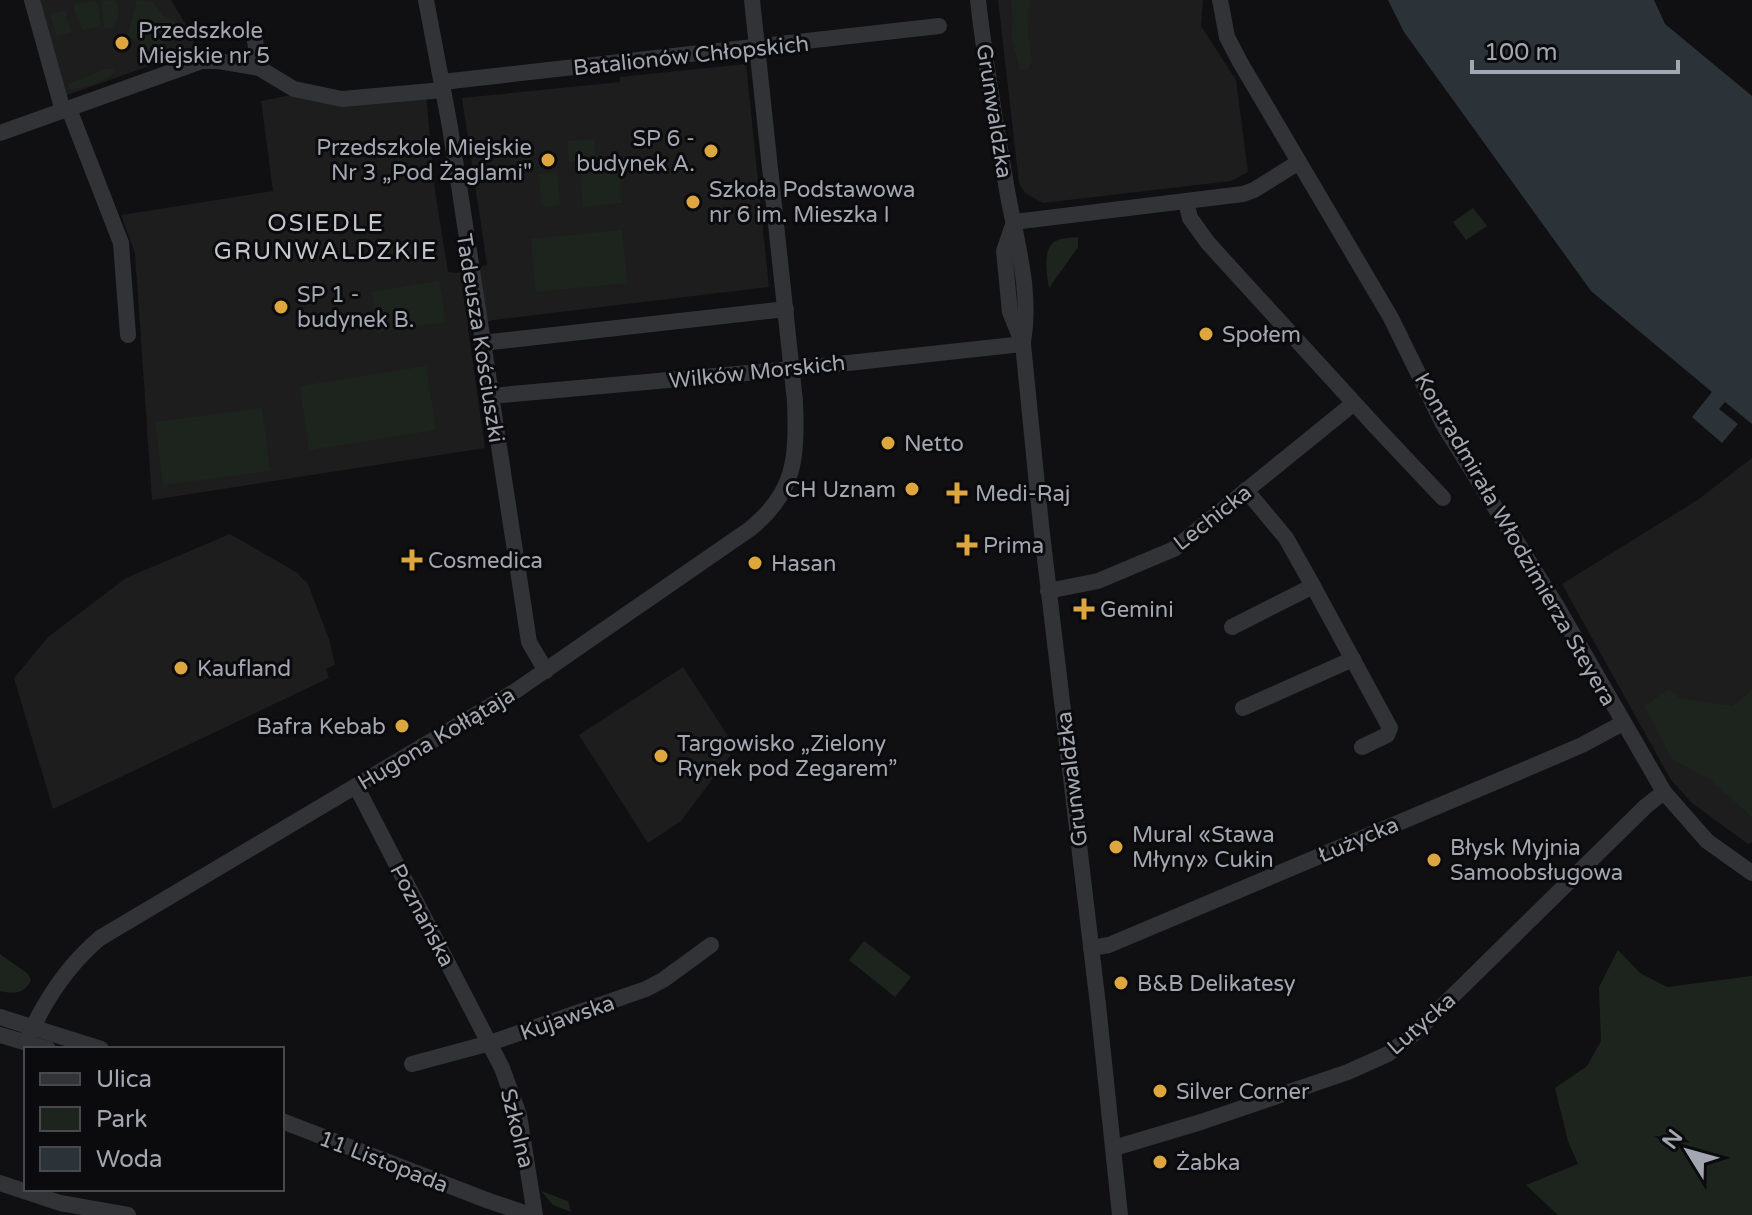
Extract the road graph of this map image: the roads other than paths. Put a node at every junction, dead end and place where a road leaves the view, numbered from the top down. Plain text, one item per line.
1 (32, 0) edge
2 (426, 0) edge
3 (752, 0) edge
4 (978, 0) edge
5 (1220, 0) edge
6 (939, 26) dead end
7 (254, 34) dead end
8 (757, 48) junction
9 (262, 70) junction
10 (443, 86) junction
11 (66, 110) junction
12 (0, 133) edge
13 (1299, 162) junction
14 (1186, 202) junction
15 (1014, 222) junction
16 (786, 309) junction
17 (128, 335) dead end
18 (482, 343) junction
19 (1023, 344) junction
20 (833, 364) junction
21 (793, 369) junction
22 (490, 396) junction
23 (795, 401) junction
24 (1354, 403) junction
25 (1246, 490) junction
26 (1443, 498) dead end
27 (1313, 586) junction
28 (1048, 591) junction
29 (1232, 627) dead end
30 (1353, 659) junction
31 (546, 671) junction
32 (1243, 708) dead end
33 (1623, 723) junction
34 (1362, 747) dead end
35 (356, 786) junction
36 (1664, 792) junction
37 (1752, 873) edge
38 (711, 945) dead end
39 (1091, 948) junction
40 (0, 1017) edge
41 (30, 1034) junction
42 (0, 1035) edge
43 (490, 1043) junction
44 (46, 1047) edge
45 (92, 1047) edge
46 (412, 1064) dead end
47 (284, 1122) edge
48 (1114, 1148) junction
49 (0, 1183) edge
50 (103, 1213) edge
51 (128, 1215) edge
52 (533, 1215) edge
53 (1120, 1215) edge

1 - 11 street
2 - 10 street, Tadeusza Kościuszki
3 - 8 street, Hugona Kołłątaja
4 - 15 street, Grunwaldzka
5 - 13 street, Kontradmirała Włodzimierza Steyera
6 - 8 street, Batalionów Chłopskich
7 - 9 street
8 - 10 street, Batalionów Chłopskich
8 - 16 street, Hugona Kołłątaja
9 - 10 street, Batalionów Chłopskich
9 - 11 street, Batalionów Chłopskich
10 - 18 street, Tadeusza Kościuszki
11 - 12 street, Batalionów Chłopskich
11 - 17 street
13 - 14 street
13 - 33 street, Kontradmirała Włodzimierza Steyera
14 - 15 street
14 - 24 street, Kontradmirała Włodzimierza Steyera
15 - 19 street, Grunwaldzka
16 - 18 street
16 - 21 street, Hugona Kołłątaja
18 - 22 street, Tadeusza Kościuszki
19 - 20 street, Wilków Morskich
19 - 28 street, Grunwaldzka
20 - 21 street, Wilków Morskich
20 - 23 street
21 - 22 street, Wilków Morskich
21 - 23 street, Hugona Kołłątaja
22 - 31 street, Tadeusza Kościuszki
23 - 31 street, Hugona Kołłątaja
24 - 25 street, Lechicka
24 - 26 street, Kontradmirała Włodzimierza Steyera
25 - 27 street
25 - 28 street, Lechicka
27 - 29 street
27 - 30 street
28 - 39 street, Grunwaldzka
30 - 32 street
30 - 34 street
31 - 35 street, Hugona Kołłątaja
33 - 36 street, Kontradmirała Włodzimierza Steyera
33 - 39 street, Łużycka
35 - 41 street, Hugona Kołłątaja
35 - 43 street, Poznańska
36 - 37 street, Kontradmirała Włodzimierza Steyera
36 - 48 street, Lutycka
38 - 43 street, Kujawska
39 - 48 street, Grunwaldzka
40 - 41 street
41 - 42 street
41 - 44 street
41 - 45 street
43 - 46 street, Kujawska
43 - 52 street, Szkolna
47 - 52 street, 11 Listopada
48 - 53 street, Grunwaldzka
49 - 50 street
50 - 51 street

